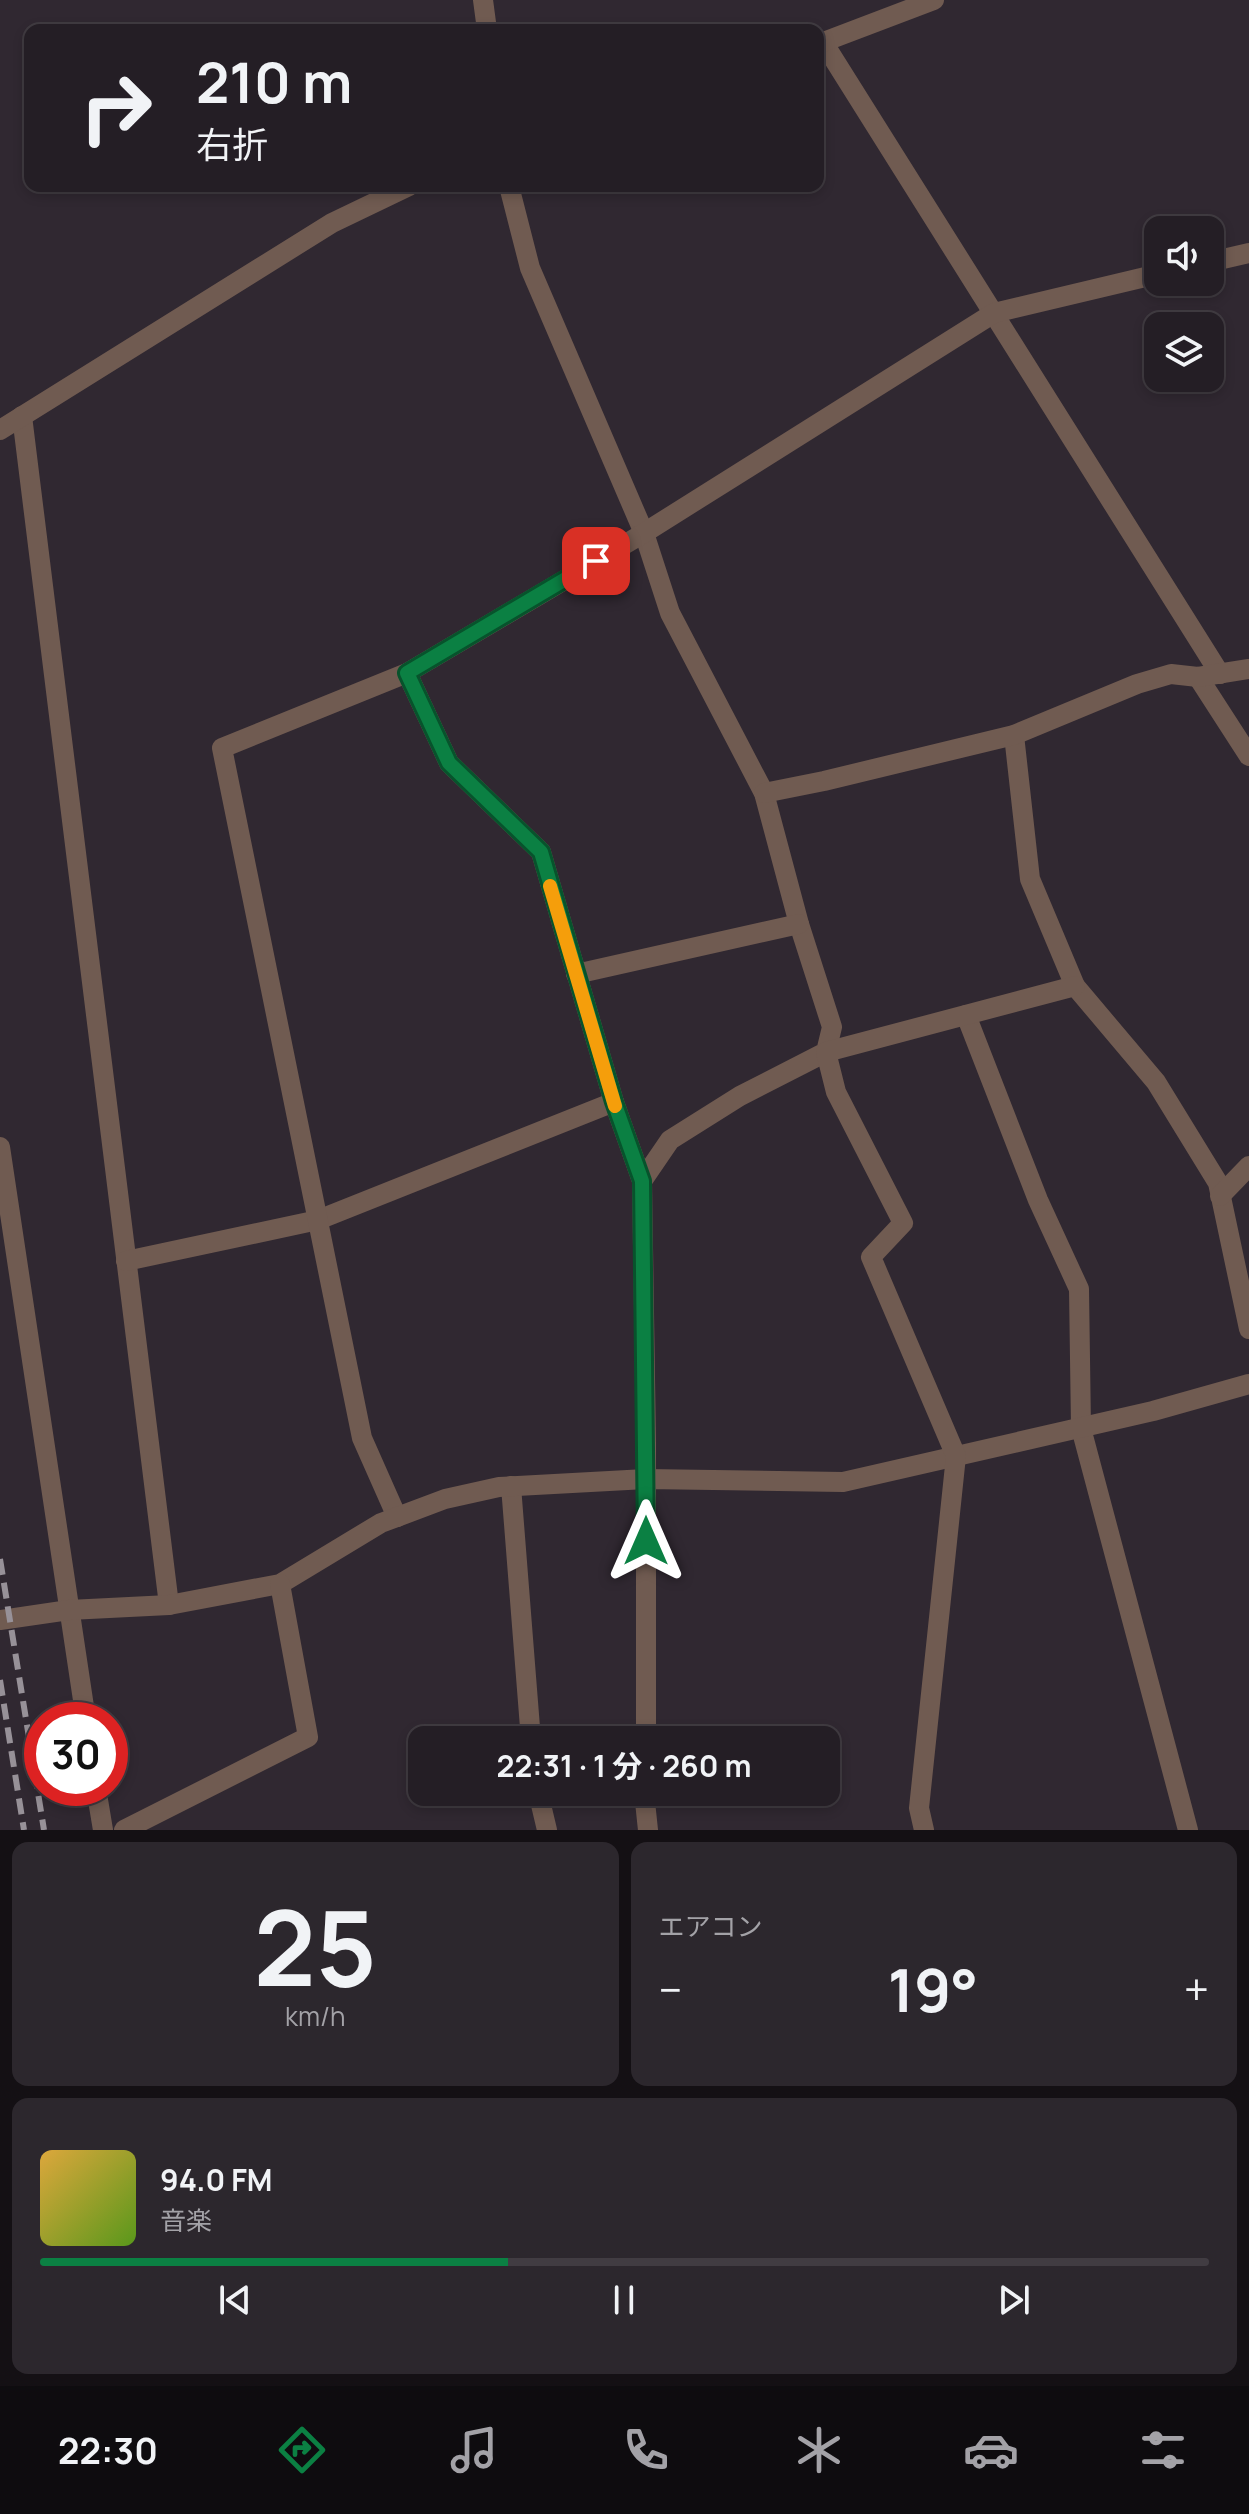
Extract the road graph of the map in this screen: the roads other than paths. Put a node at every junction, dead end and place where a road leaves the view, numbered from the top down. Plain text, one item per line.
1 (483, 0) edge
2 (933, 0) edge
3 (486, 24) edge
4 (824, 41) edge
5 (824, 49) edge
6 (397, 192) edge
7 (511, 192) edge
8 (1249, 253) edge
9 (1224, 259) edge
10 (1144, 277) edge
11 (994, 313) junction
12 (22, 416) junction
13 (0, 430) edge
14 (644, 533) junction
15 (1249, 669) edge
16 (407, 673) junction
17 (1220, 674) junction
18 (1198, 677) junction
19 (1014, 735) junction
20 (1249, 756) edge
21 (764, 793) junction
22 (799, 924) junction
23 (576, 974) junction
24 (1075, 986) junction
25 (966, 1015) junction
26 (826, 1052) junction
27 (614, 1102) junction
28 (0, 1147) edge
29 (1249, 1166) edge
30 (642, 1181) junction
31 (1220, 1196) junction
32 (318, 1220) junction
33 (126, 1261) junction
34 (1249, 1329) edge
35 (1249, 1384) edge
36 (1081, 1428) junction
37 (956, 1456) junction
38 (646, 1479) junction
39 (511, 1486) junction
40 (397, 1517) junction
41 (280, 1584) junction
42 (169, 1605) junction
43 (69, 1610) junction
44 (0, 1620) edge
45 (83, 1702) edge
46 (530, 1726) edge
47 (646, 1726) edge
48 (99, 1806) edge
49 (541, 1806) edge
50 (645, 1806) edge
51 (149, 1824) edge
52 (103, 1830) edge
53 (124, 1830) edge
54 (547, 1830) edge
55 (648, 1830) edge
56 (924, 1830) edge
57 (1188, 1830) edge

1 - 3 street
2 - 4 street
5 - 11 street
6 - 12 street
7 - 14 street
8 - 9 street
10 - 11 street
11 - 14 street
11 - 17 street
12 - 13 street
12 - 33 street
14 - 16 street
14 - 21 street
15 - 17 street
16 - 23 street
16 - 32 street
17 - 18 street
18 - 19 street
18 - 20 street
19 - 21 street
19 - 24 street
21 - 22 street
22 - 23 street
22 - 26 street
23 - 27 street
24 - 25 street
24 - 31 street
25 - 26 street
25 - 36 street
26 - 30 street
26 - 37 street
27 - 30 street
27 - 32 street
28 - 43 street
29 - 31 street
30 - 38 street
31 - 34 street
32 - 33 street
32 - 40 street
33 - 42 street
35 - 36 street
36 - 37 street
36 - 57 street
37 - 38 street
37 - 56 street
38 - 39 street
38 - 47 street
39 - 40 street
39 - 46 street
40 - 41 street
41 - 42 street
41 - 51 street
42 - 43 street
43 - 44 street
43 - 45 street
48 - 52 street
49 - 54 street
50 - 55 street
51 - 53 street

